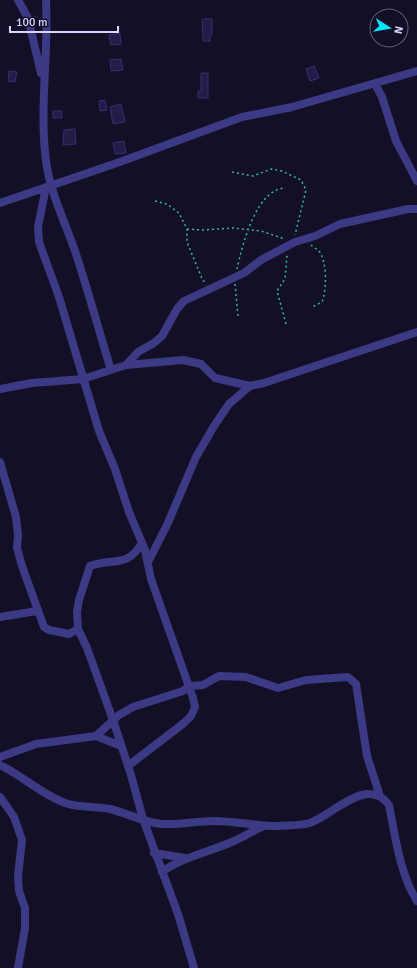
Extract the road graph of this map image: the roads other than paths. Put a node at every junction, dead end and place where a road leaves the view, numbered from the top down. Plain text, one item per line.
1 (18, 0) edge
2 (46, 0) edge
3 (417, 70) edge
4 (43, 84) junction
5 (374, 84) junction
6 (417, 181) edge
7 (49, 186) junction
8 (0, 203) edge
9 (417, 209) edge
10 (417, 332) edge
11 (126, 365) junction
12 (111, 370) junction
13 (82, 378) junction
14 (250, 386) junction
15 (0, 388) edge
16 (0, 462) edge
17 (142, 543) junction
18 (148, 562) junction
19 (37, 611) junction
20 (0, 617) edge
21 (78, 629) junction
22 (189, 686) junction
23 (113, 720) junction
24 (96, 736) junction
25 (121, 746) junction
26 (0, 757) edge
27 (0, 765) edge
28 (128, 766) junction
29 (380, 796) junction
30 (0, 797) edge
31 (142, 819) junction
32 (264, 826) junction
33 (154, 853) junction
34 (186, 858) junction
35 (162, 872) junction
36 (417, 900) edge
37 (18, 968) edge
38 (194, 968) edge

1 - 4 street
2 - 4 street
3 - 5 street
4 - 7 street
5 - 6 street
5 - 7 street
7 - 8 street
7 - 12 street
7 - 13 street
9 - 11 street
10 - 14 street
11 - 12 street
11 - 14 street
12 - 13 street
13 - 15 street
13 - 17 street
14 - 18 street
16 - 19 street
17 - 18 street
17 - 21 street
18 - 22 street
19 - 20 street
19 - 21 street
21 - 23 street
22 - 23 street
22 - 28 street
22 - 29 street
23 - 24 street
23 - 25 street
24 - 25 street
24 - 26 street
25 - 28 street
27 - 31 street
28 - 31 street
29 - 32 street
29 - 36 street
30 - 37 street
31 - 32 street
31 - 33 street
32 - 34 street
33 - 34 street
33 - 35 street
34 - 35 street
35 - 38 street

